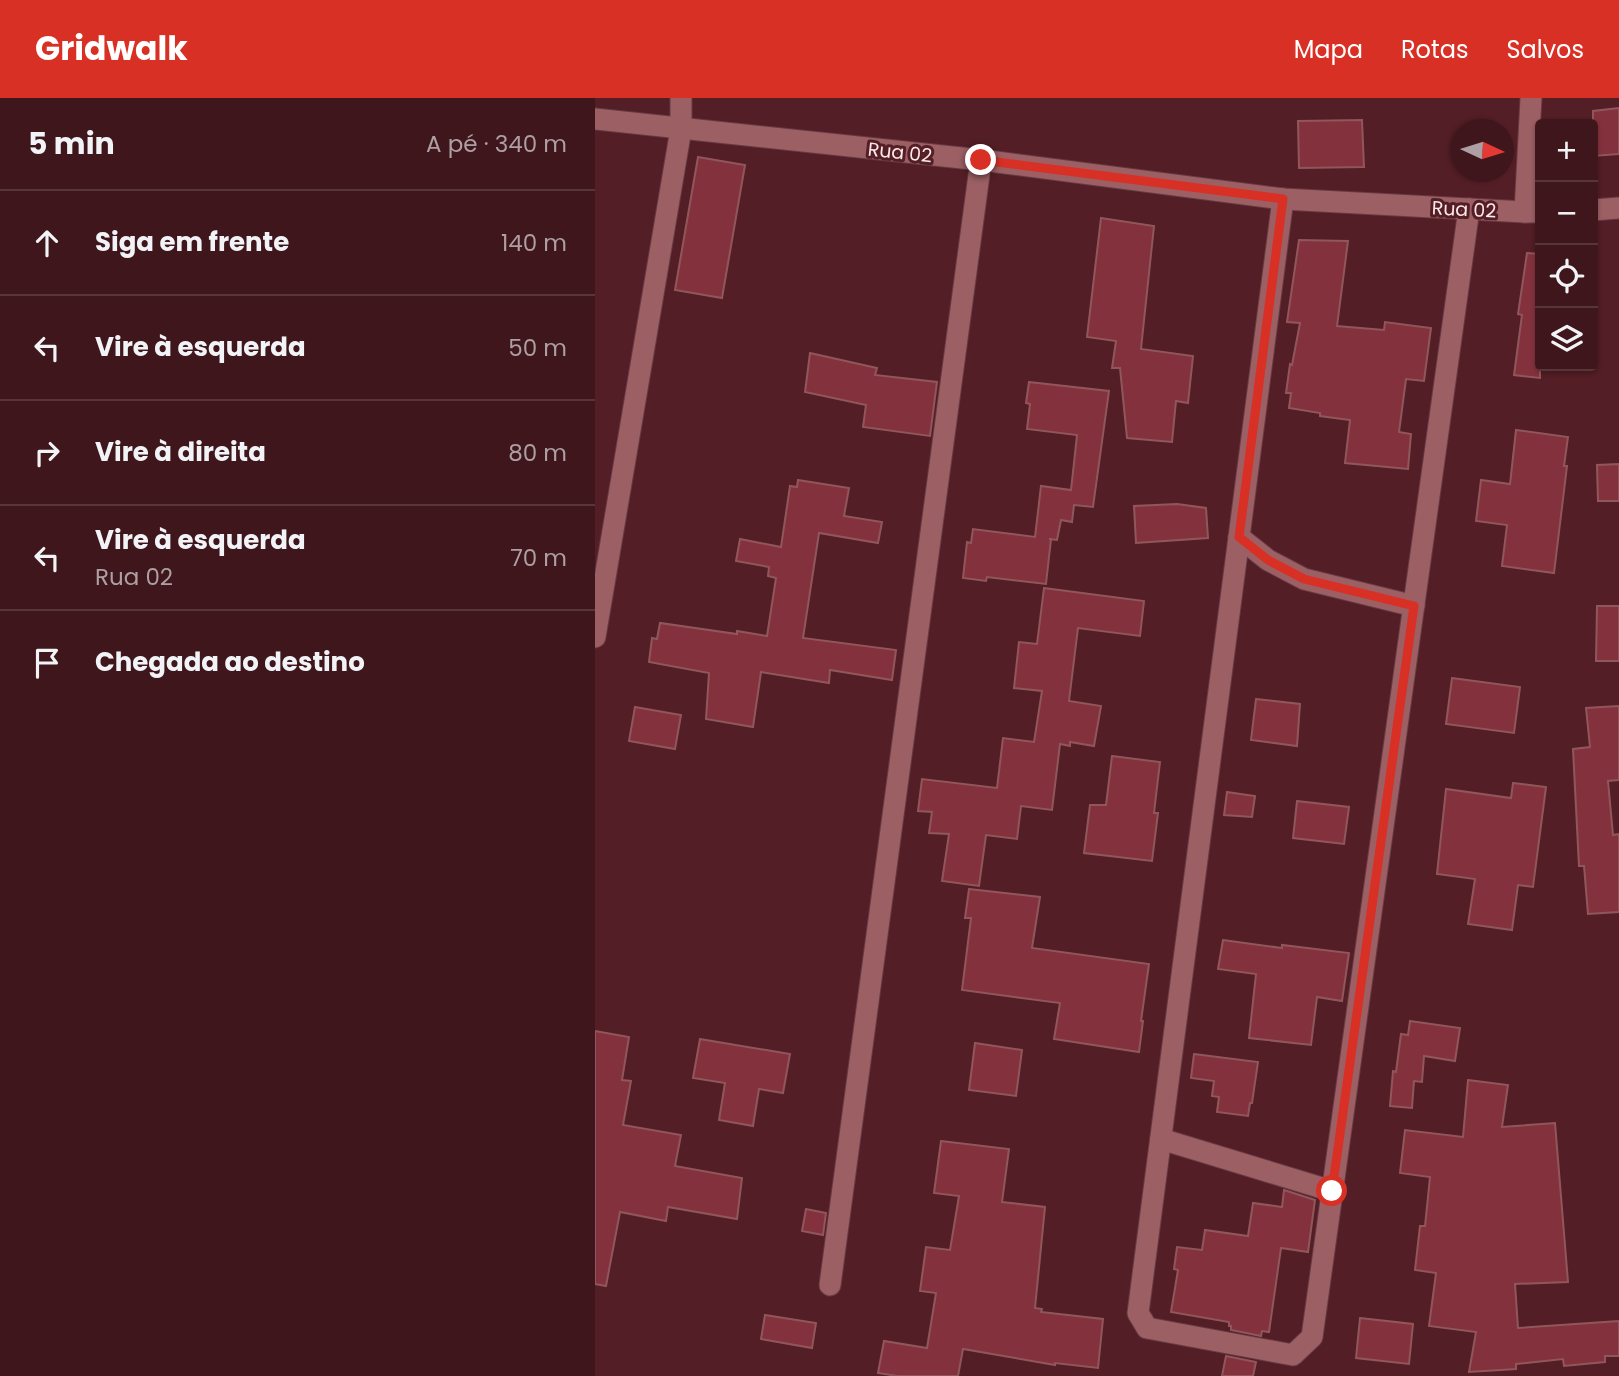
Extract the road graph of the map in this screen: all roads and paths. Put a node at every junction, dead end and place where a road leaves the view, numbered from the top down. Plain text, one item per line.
1 (681, 98) edge
2 (1531, 98) edge
3 (595, 119) edge
4 (681, 129) junction
5 (981, 160) junction
6 (1283, 199) junction
7 (1619, 208) edge
8 (1469, 209) junction
9 (1598, 209) edge
10 (1533, 212) edge
11 (1239, 537) junction
12 (1414, 606) junction
13 (595, 637) edge
14 (1161, 1139) junction
15 (1332, 1191) junction
16 (830, 1285) dead end

1 - 4 street
2 - 10 street
3 - 4 street, Rua 02
4 - 5 street, Rua 02
4 - 13 street
5 - 6 street, Rua 02
5 - 16 street
6 - 8 street, Rua 02
6 - 11 street
7 - 9 street
8 - 10 street, Rua 02
8 - 12 street
11 - 12 street
11 - 14 street
12 - 15 street
14 - 15 street
14 - 15 street

